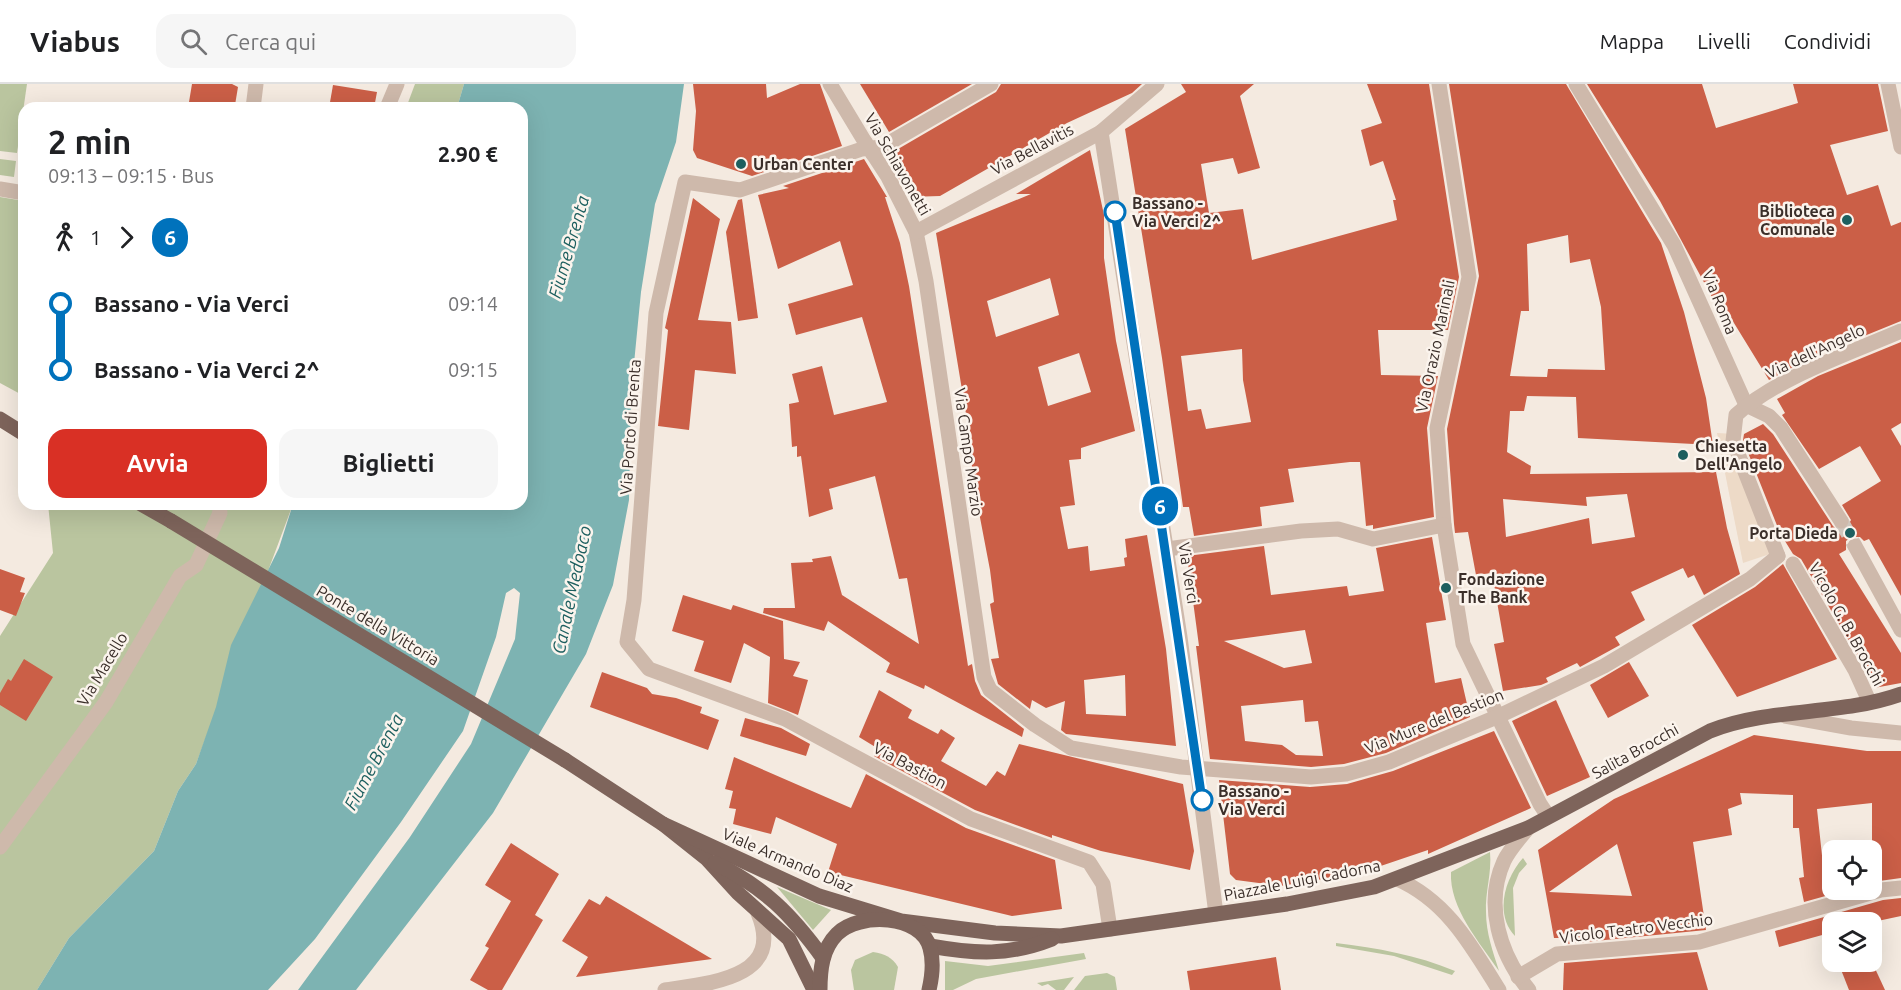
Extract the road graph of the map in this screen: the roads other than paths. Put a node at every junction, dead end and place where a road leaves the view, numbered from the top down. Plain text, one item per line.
1 (256, 84) edge
2 (397, 84) edge
3 (830, 84) edge
4 (991, 84) edge
5 (1157, 84) edge
6 (1439, 84) edge
7 (1576, 84) edge
8 (1888, 84) edge
9 (254, 102) edge
10 (390, 102) edge
11 (1101, 132) junction
12 (1901, 147) edge
13 (0, 189) edge
14 (18, 192) edge
15 (916, 232) junction
16 (1901, 331) edge
17 (1746, 405) junction
18 (0, 419) edge
19 (18, 430) edge
20 (152, 510) edge
21 (220, 510) edge
22 (1841, 521) tunnel mouth
23 (1444, 525) junction
24 (1855, 546) tunnel mouth
25 (1167, 549) junction
26 (1783, 555) junction
27 (1901, 630) edge
28 (649, 669) joint
29 (984, 677) joint
30 (1901, 694) edge
31 (1869, 701) junction
32 (1775, 714) junction
33 (1499, 716) junction
34 (1901, 733) edge
35 (565, 760) joint
36 (1198, 768) junction
37 (1548, 816) junction
38 (663, 824) junction
39 (1528, 828) junction
40 (0, 847) edge
41 (707, 859) junction
42 (1397, 879) junction
43 (1901, 888) edge
44 (758, 913) junction
45 (1216, 914) junction
46 (901, 921) junction
47 (1110, 929) junction
48 (1061, 936) junction
49 (930, 946) junction
50 (823, 958) junction
51 (1518, 977) junction
52 (665, 990) edge
53 (814, 990) edge
54 (820, 990) edge
55 (929, 990) edge
56 (1499, 990) edge
57 (1529, 990) edge

1 - 9 street
2 - 10 street
3 - 15 street, Via Schiavonetti
4 - 28 street, Via Porto di Brenta
5 - 11 street, Via Bellavitis
6 - 23 street, Via Orazio Marinali
7 - 17 street, Via Roma
8 - 12 street
11 - 15 street, Via Bellavitis
11 - 25 street, Via Verci
13 - 14 street
15 - 29 street, Via Campo Marzio
16 - 17 street, Via dell'Angelo
17 - 22 street
17 - 26 street, Vicolo G. B. Brocchi
18 - 19 main road
20 - 35 main road, Ponte della Vittoria, bridge
21 - 40 street, Via Macello
23 - 25 street
23 - 33 street, Via Orazio Marinali
24 - 27 street
25 - 36 street, Via Verci
26 - 31 street, Vicolo G. B. Brocchi
26 - 33 street, Via Mure del Bastion
28 - 47 street, Via Bastion
29 - 36 street, Via Mure del Bastion
30 - 31 main road, Salita Brocchi
31 - 32 main road, Salita Brocchi
32 - 34 street
32 - 37 main road, Salita Brocchi
33 - 36 street, Via Mure del Bastion
33 - 37 street, Via Orazio Marinali
35 - 38 main road, Viale Armando Diaz
36 - 45 street, Via Verci
37 - 39 main road, Salita Brocchi
38 - 41 main road, Viale Armando Diaz
38 - 46 main road, Viale Armando Diaz
39 - 42 main road, Salita Brocchi
39 - 51 street
41 - 44 main road, Viale Armando Diaz
41 - 50 main road, Viale Armando Diaz
42 - 45 main road, Piazzale Luigi Cadorna
42 - 56 street, Piazzale Luigi Cadorna
43 - 51 street, Vicolo Teatro Vecchio
44 - 52 street
44 - 53 main road, Viale Armando Diaz
45 - 47 main road, Piazzale Luigi Cadorna
46 - 48 main road, Piazzale Luigi Cadorna
46 - 49 main road
46 - 50 main road, Piazzale Luigi Cadorna
47 - 48 main road, Piazzale Luigi Cadorna
48 - 49 main road, Piazzale Luigi Cadorna
49 - 55 main road
50 - 54 main road, Piazzale Luigi Cadorna
51 - 57 street

